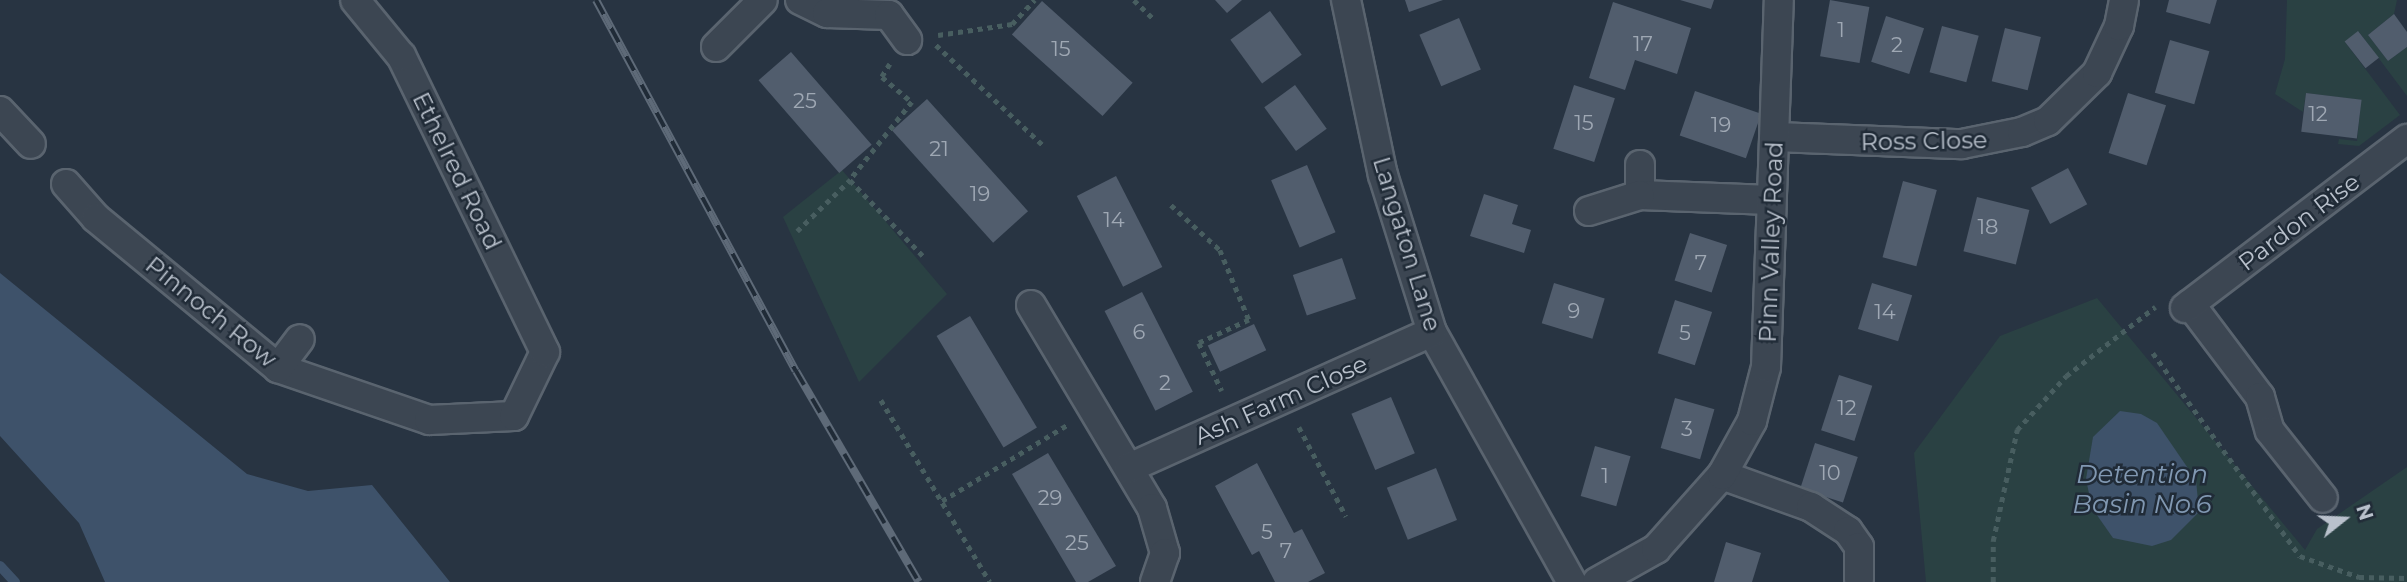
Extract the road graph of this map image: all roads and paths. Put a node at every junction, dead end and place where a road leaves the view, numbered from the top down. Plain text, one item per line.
1 (355, 0) edge
2 (763, 0) edge
3 (800, 0) edge
4 (1034, 0) edge
5 (1134, 0) edge
6 (1346, 0) edge
7 (1780, 0) edge
8 (2124, 0) edge
9 (1156, 20) dead end
10 (907, 40) joint
11 (716, 47) dead end
12 (0, 111) edge
13 (1776, 137) junction
14 (2407, 139) edge
15 (31, 144) dead end
16 (1045, 148) dead end
17 (1640, 165) dead end
18 (850, 180) junction
19 (66, 184) dead end
20 (1640, 195) junction
21 (1771, 200) junction
22 (1171, 205) dead end
23 (1589, 211) dead end
24 (797, 231) dead end
25 (925, 258) dead end
26 (1031, 305) dead end
27 (2133, 324) dead end
28 (1432, 332) junction
29 (300, 339) dead end
30 (545, 352) joint
31 (2153, 353) dead end
32 (278, 368) junction
33 (1283, 399) junction
34 (881, 400) dead end
35 (1091, 411) junction
36 (1236, 420) junction
37 (1129, 468) junction
38 (1722, 475) junction
39 (2323, 498) dead end
40 (942, 501) junction
41 (1346, 516) dead end
42 (2407, 578) edge
43 (1859, 579) dead end
44 (990, 582) edge
45 (1155, 582) edge
46 (1572, 582) edge
47 (1597, 582) edge
48 (1993, 582) edge

1 - 30 street, Ethelred Road
2 - 11 street
3 - 10 street
4 - 16 path
5 - 9 path
6 - 28 street, Langaton Lane
7 - 13 street, Pinn Valley Road
8 - 13 street, Ross Close
10 - 18 path
12 - 15 street
13 - 21 street, Pinn Valley Road
14 - 39 street, Pardon Rise
17 - 20 street
18 - 24 path
18 - 25 path
19 - 32 street, Pinnoch Row
20 - 21 street
20 - 23 street
21 - 38 street, Pinn Valley Road
22 - 36 path
26 - 35 street
27 - 48 path
28 - 33 street, Ash Farm Close
28 - 46 street, Langaton Lane
29 - 32 street
30 - 32 street, Pinnoch Row
31 - 42 path
33 - 36 street, Ash Farm Close
33 - 41 path
34 - 40 path
35 - 37 street
35 - 40 path
36 - 37 street, Ash Farm Close
37 - 45 street
38 - 43 street
38 - 47 street, Pinn Valley Road
40 - 44 path

